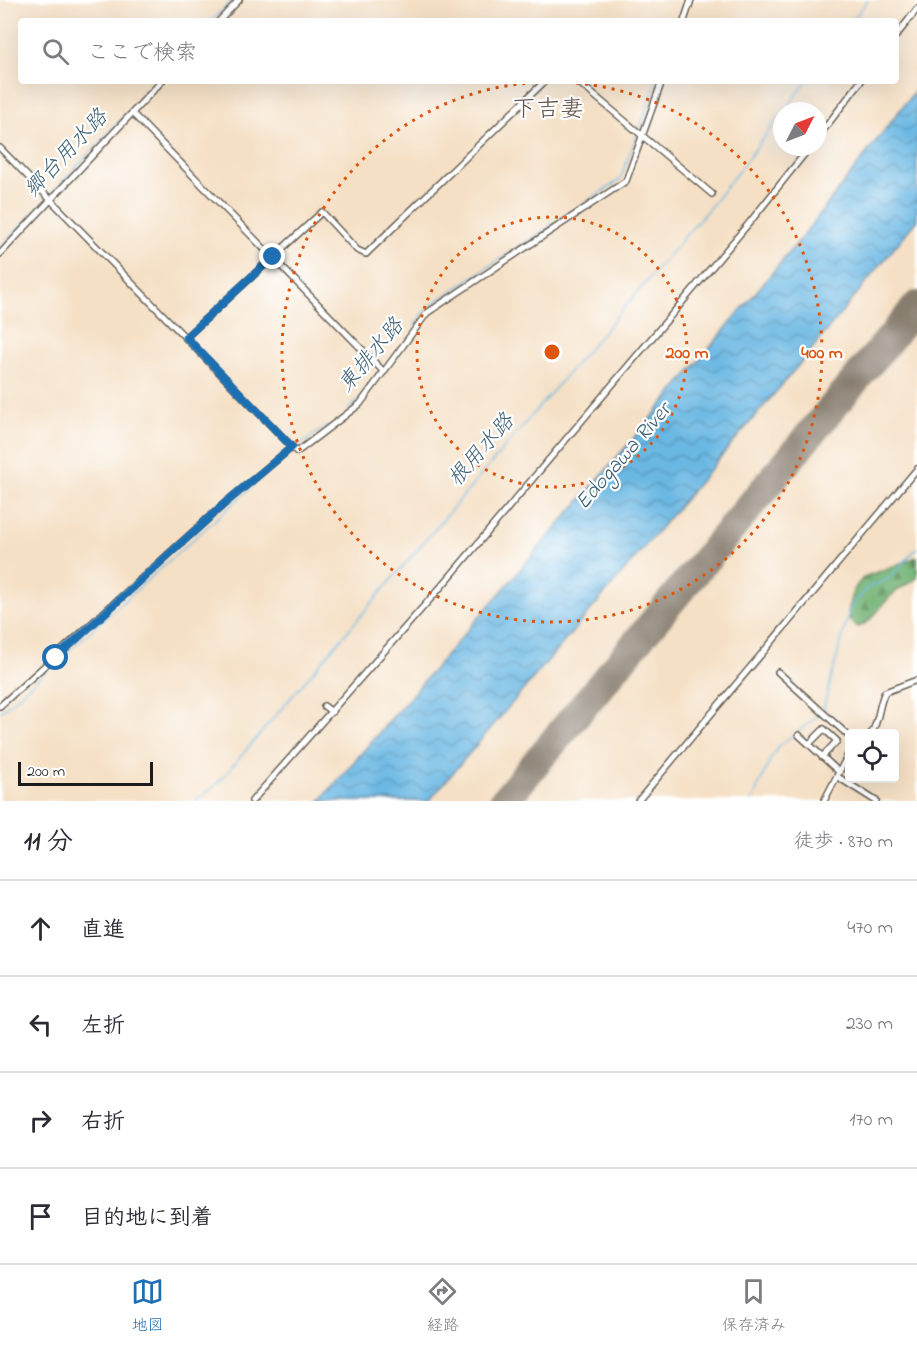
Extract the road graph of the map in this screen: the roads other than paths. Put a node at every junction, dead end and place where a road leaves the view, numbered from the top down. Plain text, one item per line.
1 (239, 0) edge
2 (691, 0) edge
3 (917, 9) edge
4 (222, 18) edge
5 (685, 18) edge
6 (899, 32) edge
7 (159, 84) edge
8 (542, 84) edge
9 (581, 84) edge
10 (661, 84) edge
11 (859, 84) edge
12 (132, 113) junction
13 (827, 125) edge
14 (642, 135) junction
15 (0, 148) edge
16 (803, 156) edge
17 (712, 194) dead end
18 (50, 200) junction
19 (0, 254) edge
20 (273, 257) junction
21 (186, 337) junction
22 (384, 372) junction
23 (293, 449) junction
24 (917, 469) edge
25 (778, 672) dead end
26 (917, 680) edge
27 (0, 706) edge
28 (324, 706) dead end
29 (332, 712) junction
30 (874, 729) edge
31 (845, 733) edge
32 (799, 735) dead end
33 (808, 744) junction
34 (822, 757) junction
35 (845, 761) edge
36 (839, 775) junction
37 (252, 801) edge
38 (638, 801) edge
39 (824, 801) edge
40 (874, 801) edge

1 - 4 street
2 - 5 street
3 - 6 street
7 - 12 street
8 - 20 street
9 - 14 street
10 - 14 street
11 - 13 street
12 - 18 street
12 - 20 street
14 - 17 street
14 - 22 street
15 - 18 street
16 - 29 street
18 - 19 street
18 - 21 street
20 - 21 street
20 - 22 street
21 - 23 street
22 - 23 street
23 - 27 street
24 - 38 street
25 - 31 street
26 - 30 street
28 - 29 street
29 - 37 street
32 - 33 street
33 - 34 street
33 - 34 street
34 - 36 street
35 - 36 street
36 - 39 street
36 - 40 street

